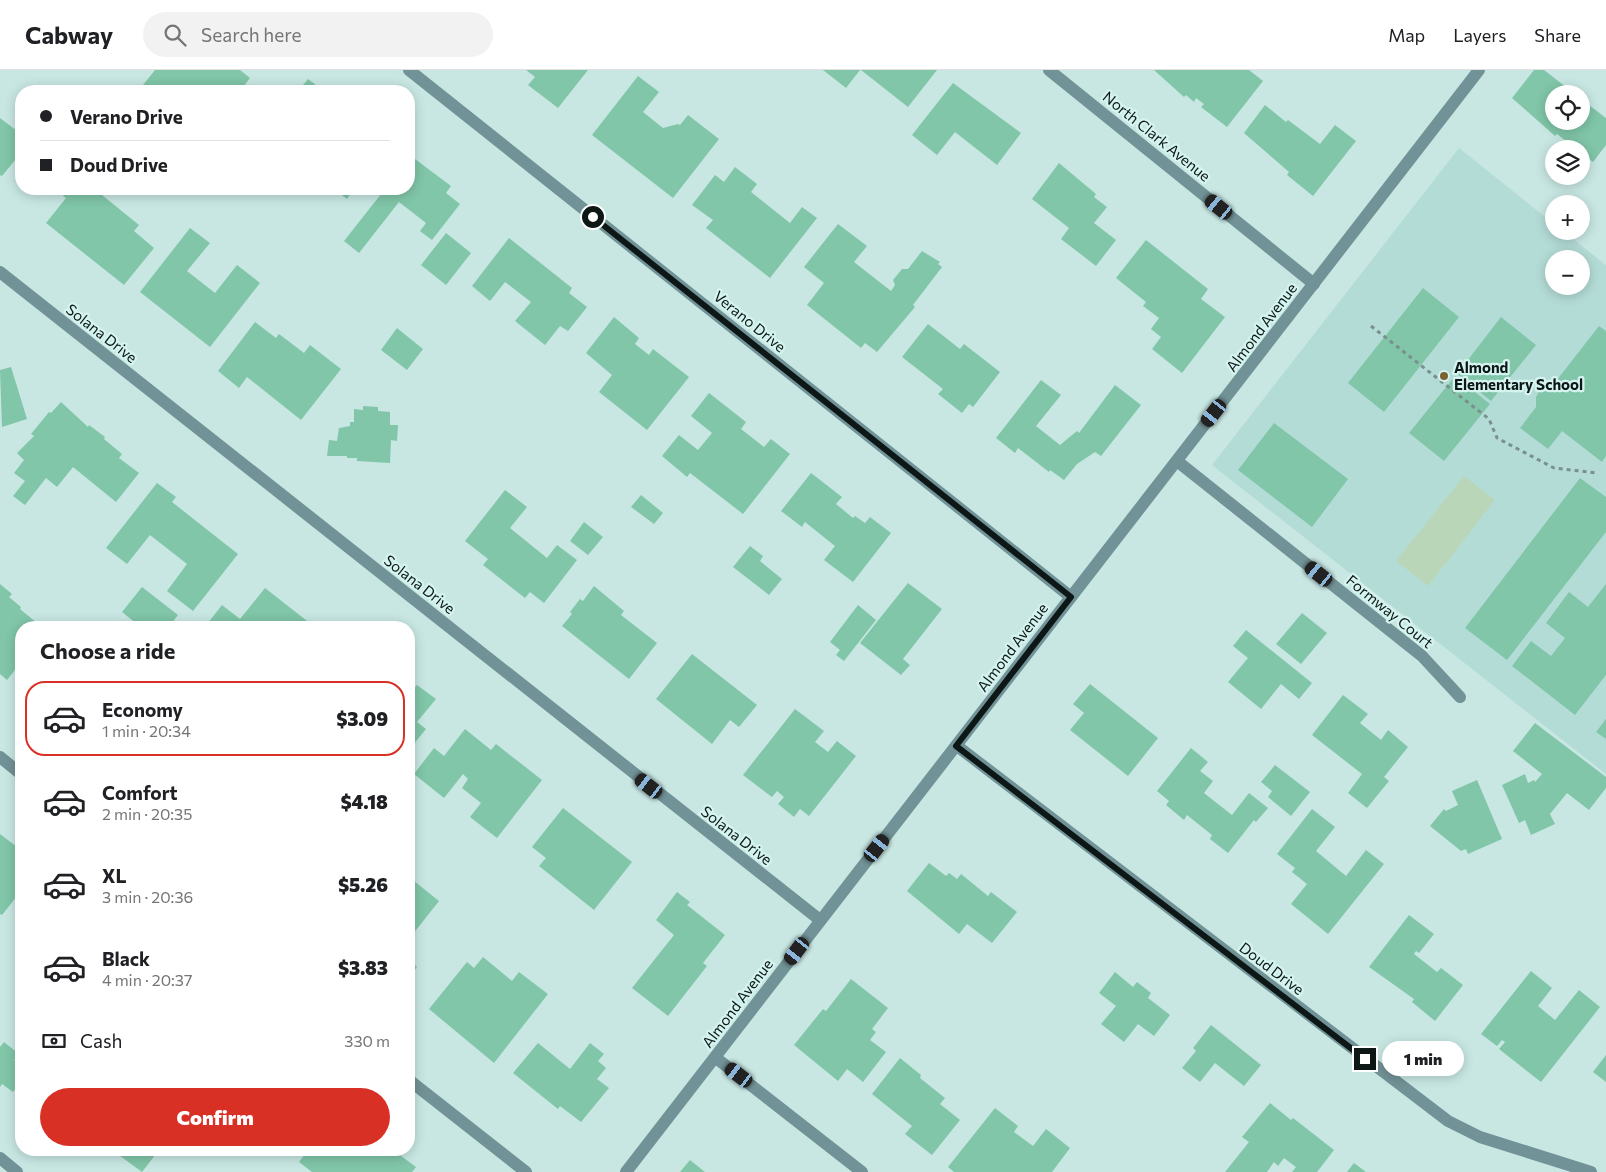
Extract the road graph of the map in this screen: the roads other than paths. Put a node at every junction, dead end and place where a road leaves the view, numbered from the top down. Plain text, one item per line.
1 (409, 70) edge
2 (1049, 70) edge
3 (1480, 70) edge
4 (0, 272) edge
5 (1314, 284) junction
6 (1177, 460) junction
7 (1071, 597) junction
8 (1460, 697) dead end
9 (956, 746) junction
10 (0, 757) edge
11 (15, 769) edge
12 (820, 920) junction
13 (716, 1058) junction
14 (415, 1085) edge
15 (0, 1158) edge
16 (17, 1172) edge
17 (526, 1172) edge
18 (626, 1172) edge
19 (862, 1172) edge
20 (1591, 1172) edge

1 - 7 street, Verano Drive
2 - 5 street, North Clark Avenue
3 - 5 street, Almond Avenue
4 - 12 street, Solana Drive
5 - 6 street, Almond Avenue
6 - 7 street, Almond Avenue
6 - 8 street, Formway Court
7 - 9 street, Almond Avenue
9 - 12 street, Almond Avenue
9 - 20 street, Doud Drive
10 - 11 street
12 - 13 street, Almond Avenue
13 - 18 street, Almond Avenue
13 - 19 street
14 - 17 street
15 - 16 street

